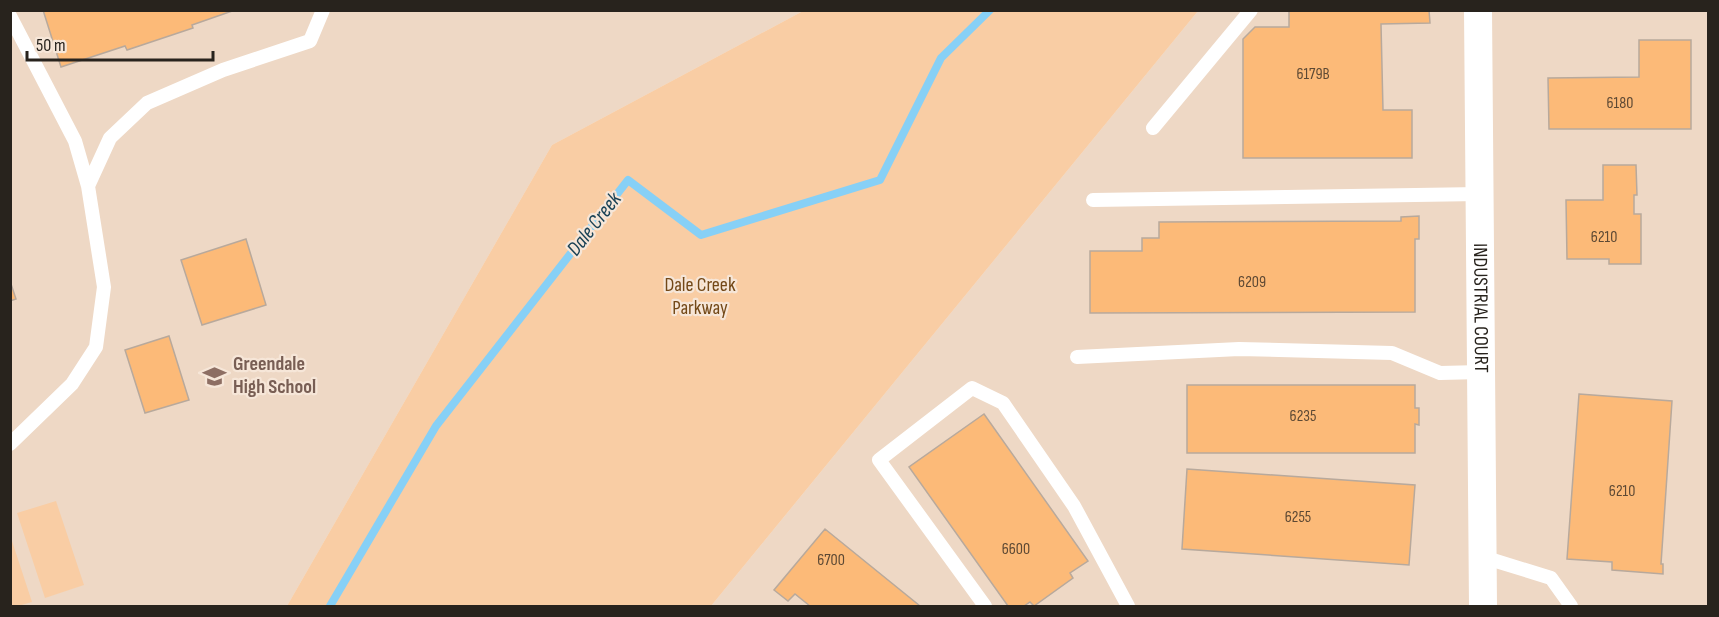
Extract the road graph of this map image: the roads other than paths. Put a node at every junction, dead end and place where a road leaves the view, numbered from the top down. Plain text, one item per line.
1 (323, 10) edge
2 (1251, 10) edge
3 (1478, 10) edge
4 (10, 16) edge
5 (1153, 128) dead end
6 (88, 186) junction
7 (1480, 194) junction
8 (1093, 200) dead end
9 (1077, 357) dead end
10 (1481, 372) junction
11 (10, 444) edge
12 (1483, 557) junction
13 (985, 606) edge
14 (1128, 606) edge
15 (1484, 606) edge
16 (1571, 606) edge

1 - 6 lane
2 - 5 lane
3 - 7 street, INDUSTRIAL COURT
4 - 6 lane
6 - 11 lane
7 - 8 lane
7 - 10 street, INDUSTRIAL COURT
9 - 10 lane
10 - 12 street, INDUSTRIAL COURT
12 - 15 street, INDUSTRIAL COURT
12 - 16 lane
13 - 14 lane

